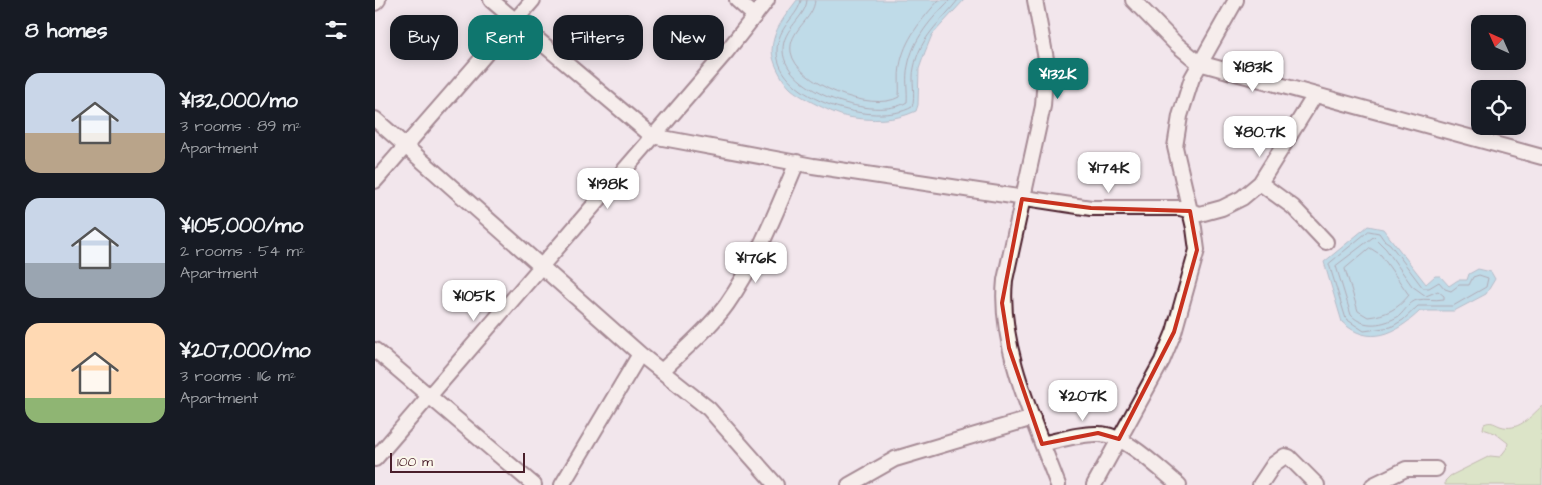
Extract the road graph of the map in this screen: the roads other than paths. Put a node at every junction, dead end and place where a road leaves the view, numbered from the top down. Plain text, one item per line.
1 (378, 0) edge
2 (491, 0) edge
3 (533, 0) edge
4 (737, 0) edge
5 (767, 0) edge
6 (1133, 0) edge
7 (1236, 0) edge
8 (1037, 2) edge
9 (375, 3) edge
10 (510, 15) edge
11 (520, 15) edge
12 (755, 16) junction
13 (543, 43) edge
14 (481, 60) edge
15 (1199, 63) junction
16 (1315, 95) junction
17 (375, 119) edge
18 (652, 136) junction
19 (406, 146) junction
20 (1542, 157) edge
21 (797, 162) junction
22 (375, 181) edge
23 (1260, 183) junction
24 (1023, 199) junction
25 (1190, 211) junction
26 (1326, 242) dead end
27 (541, 265) junction
28 (375, 350) edge
29 (640, 354) junction
30 (663, 370) junction
31 (429, 398) junction
32 (1033, 418) junction
33 (1119, 440) junction
34 (1042, 444) junction
35 (375, 459) edge
36 (1436, 469) dead end
37 (534, 485) edge
38 (562, 485) edge
39 (777, 485) edge
40 (849, 485) edge
41 (1057, 485) edge
42 (1094, 485) edge
43 (1179, 485) edge
44 (1260, 485) edge
45 (1317, 485) edge
46 (1373, 485) edge

1 - 9 street
2 - 10 street
3 - 11 street
4 - 12 street
5 - 12 street
6 - 15 street
7 - 15 street
8 - 24 street
12 - 18 street
13 - 18 street
14 - 19 street
15 - 16 street
15 - 25 street
16 - 20 street
16 - 23 street
17 - 19 street
18 - 21 street
18 - 27 street
19 - 22 street
19 - 27 street
21 - 24 street
21 - 30 street
23 - 25 street
23 - 26 street
24 - 25 street
24 - 32 street
25 - 33 street
27 - 29 street
27 - 31 street
28 - 31 street
29 - 30 street
29 - 38 street
30 - 39 street
31 - 35 street
31 - 37 street
32 - 34 street
32 - 40 street
33 - 34 street
33 - 42 street
33 - 43 street
34 - 41 street
36 - 46 street
44 - 45 street

